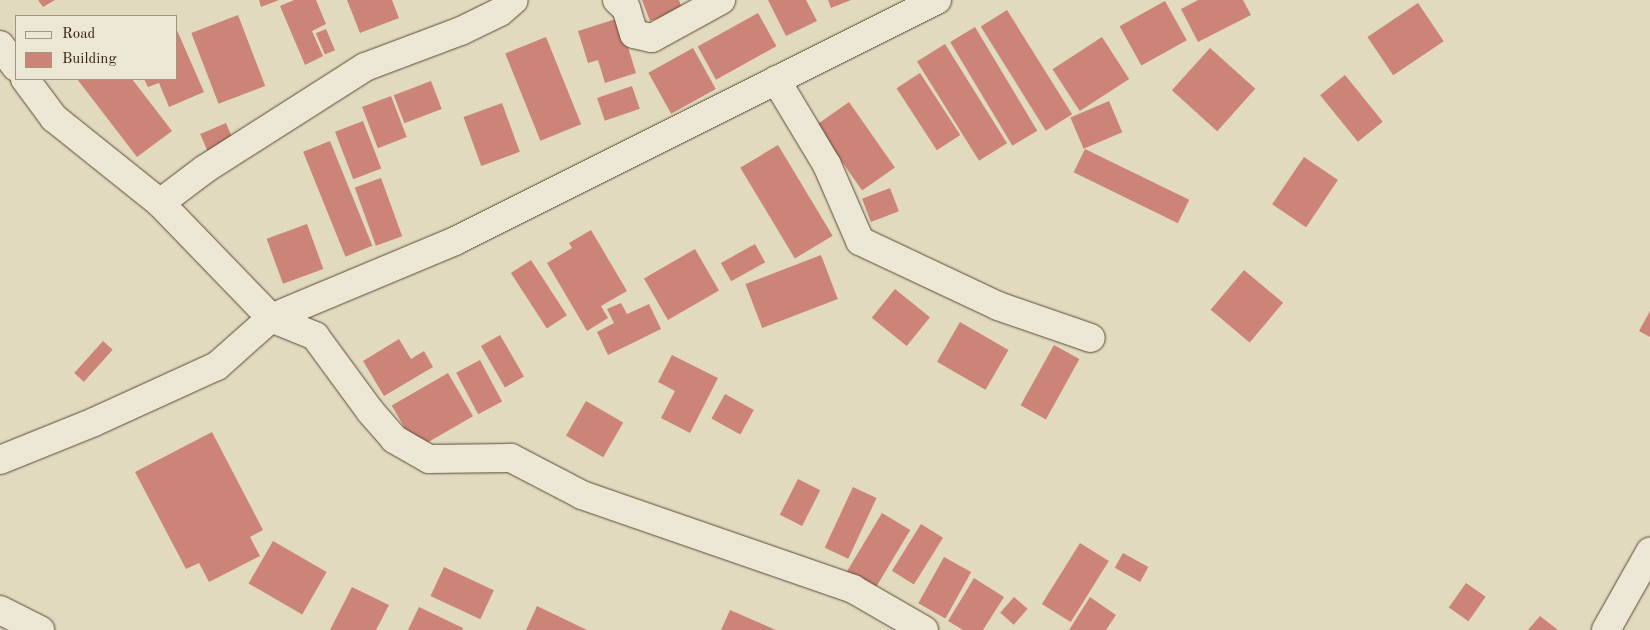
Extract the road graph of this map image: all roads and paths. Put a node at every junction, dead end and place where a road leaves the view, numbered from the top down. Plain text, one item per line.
1 (514, 0) edge
2 (617, 0) edge
3 (721, 0) edge
4 (918, 4) edge
5 (0, 45) edge
6 (15, 66) edge
7 (26, 80) edge
8 (776, 80) junction
9 (160, 202) junction
10 (271, 318) junction
11 (1091, 338) dead end
12 (0, 460) edge
13 (1650, 552) edge
14 (0, 610) edge
15 (40, 630) edge
16 (924, 630) edge
17 (1606, 630) edge

1 - 9 street
2 - 3 street
4 - 8 street
5 - 6 street
7 - 9 street
8 - 10 street
8 - 11 street
9 - 10 street
10 - 12 street
10 - 16 street
13 - 17 street
14 - 15 street

